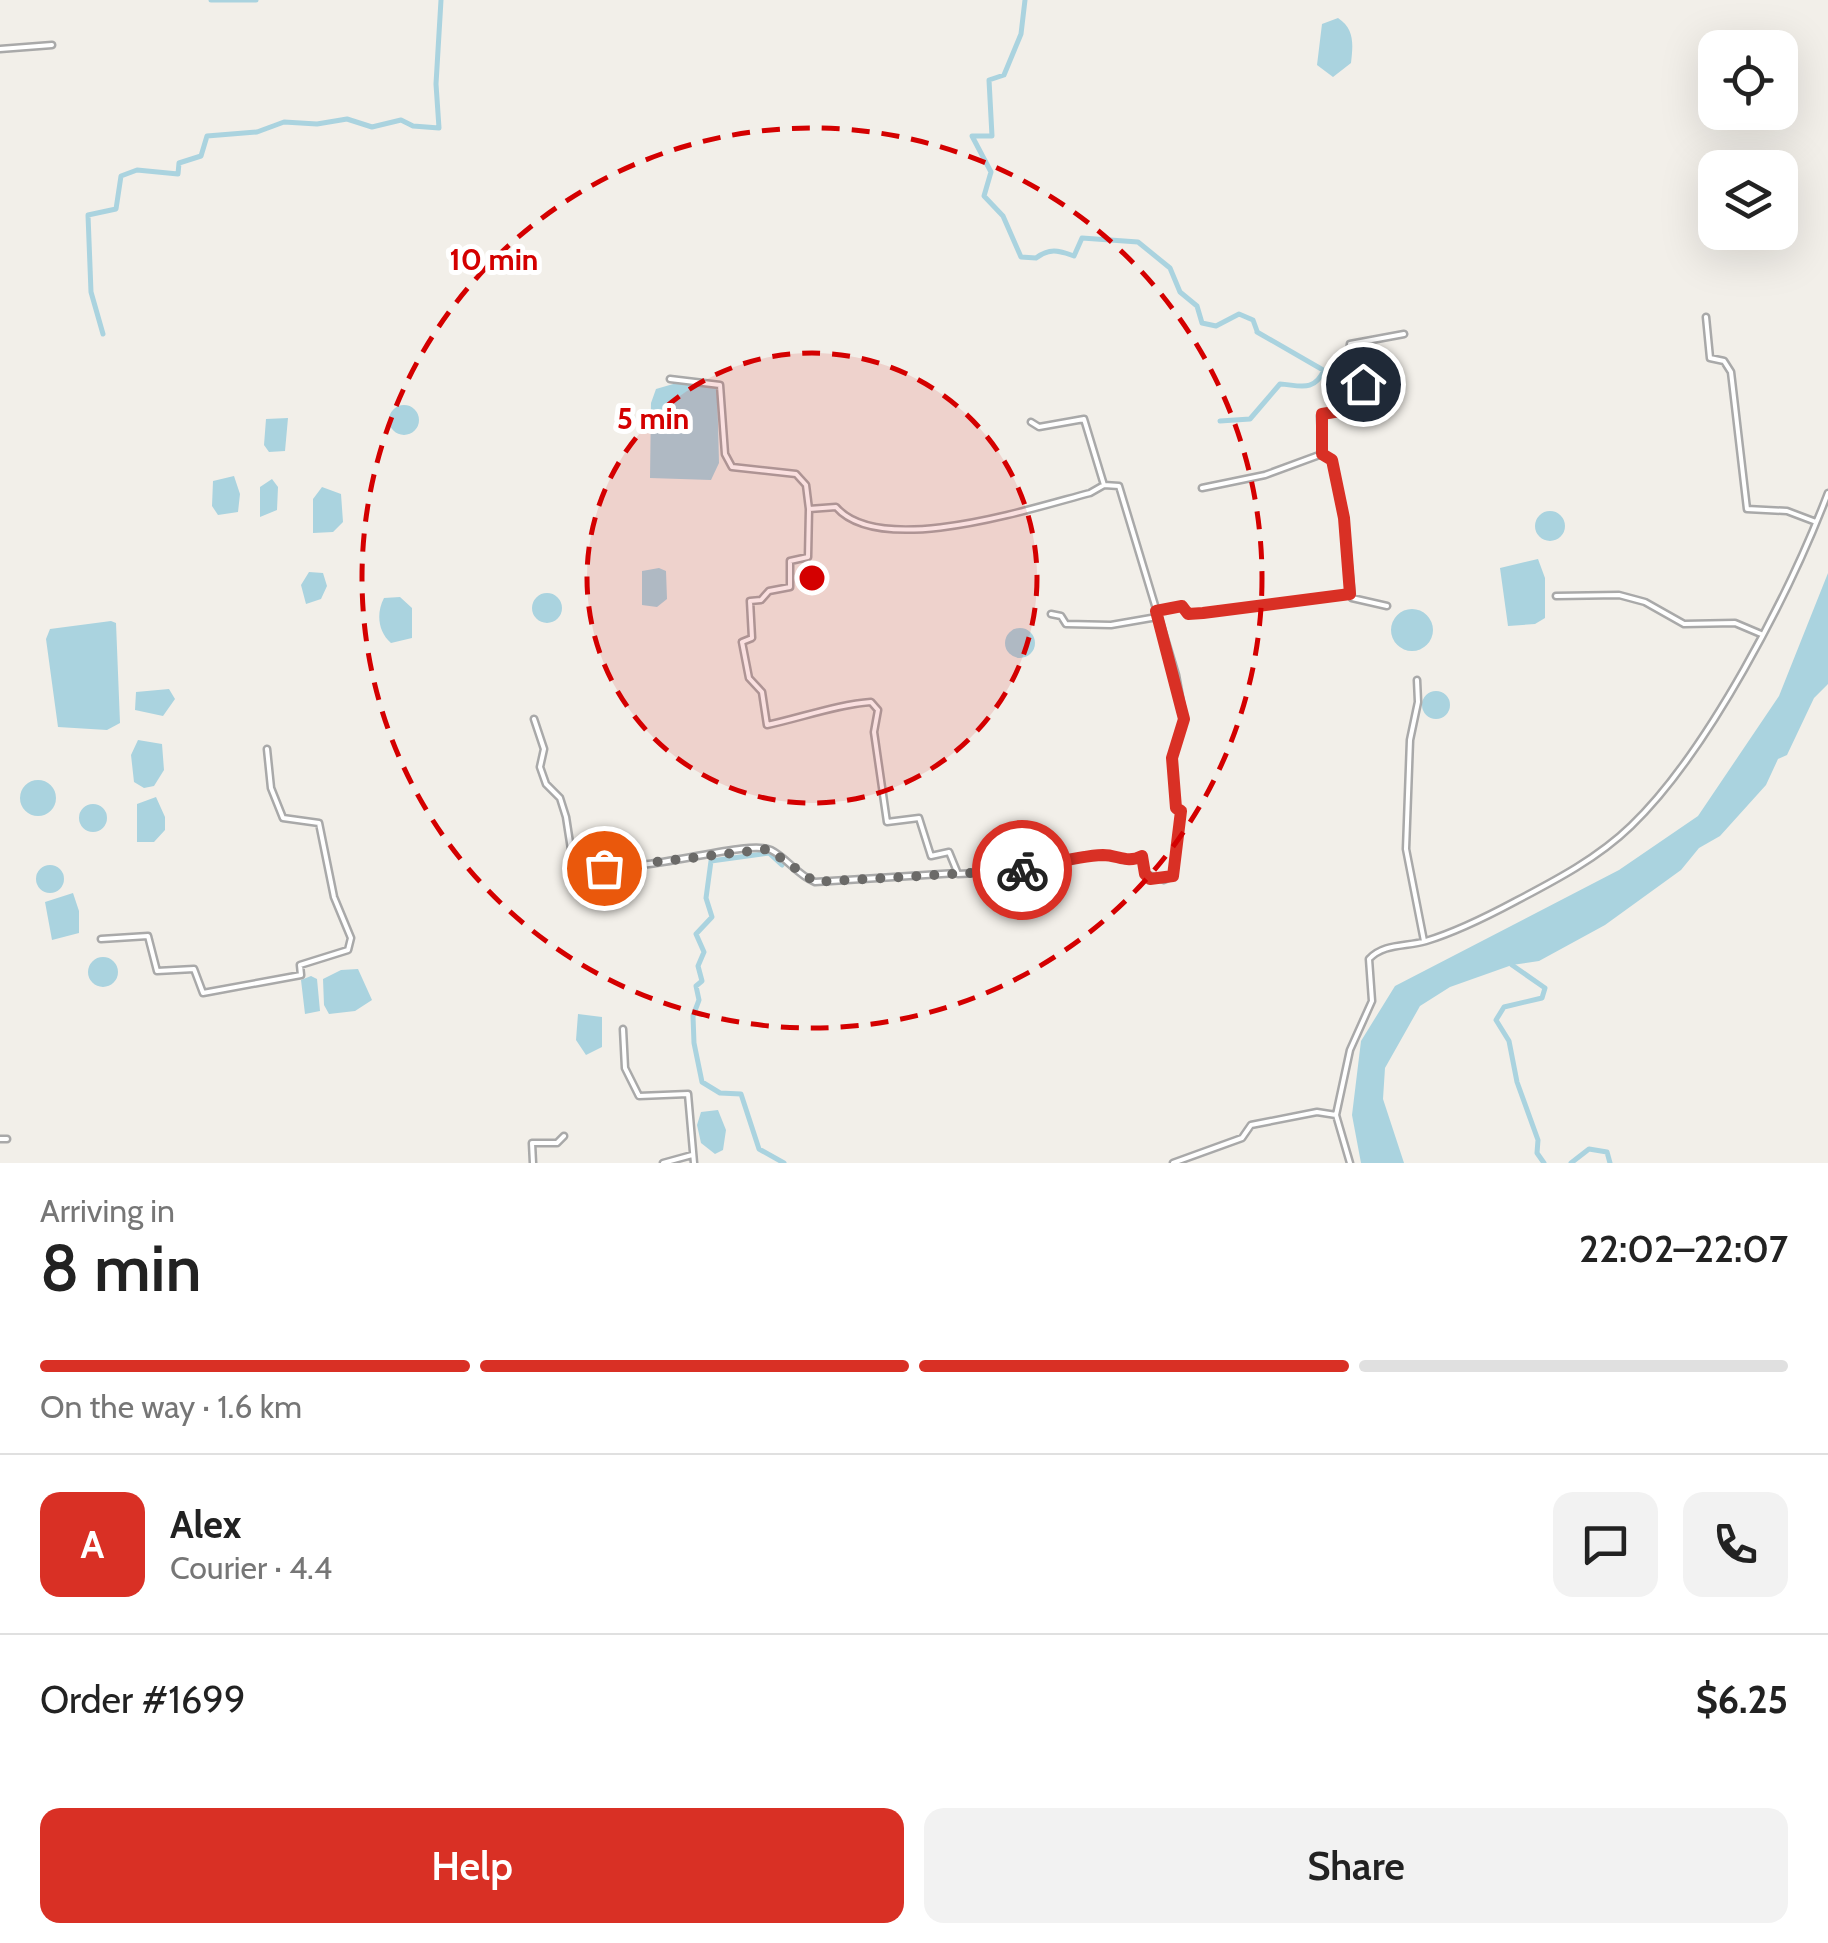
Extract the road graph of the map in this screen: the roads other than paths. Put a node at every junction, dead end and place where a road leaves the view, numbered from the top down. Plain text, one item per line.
1 (52, 45) dead end
2 (0, 49) edge
3 (1706, 317) dead end
4 (1404, 334) dead end
5 (670, 379) dead end
6 (1031, 422) dead end
7 (1322, 454) junction
8 (1104, 485) junction
9 (1202, 488) dead end
10 (1828, 493) edge
11 (809, 509) junction
12 (1816, 522) junction
13 (1350, 594) junction
14 (1556, 596) dead end
15 (1387, 606) dead end
16 (1051, 614) dead end
17 (1156, 614) junction
18 (1760, 634) junction
19 (1417, 680) dead end
20 (534, 720) dead end
21 (267, 749) dead end
22 (957, 873) junction
23 (102, 939) dead end
24 (1424, 941) junction
25 (623, 1029) dead end
26 (1336, 1115) junction
27 (564, 1136) dead end
28 (693, 1155) junction
29 (533, 1163) edge
30 (662, 1163) edge
31 (694, 1163) edge
32 (1172, 1163) edge
33 (1350, 1163) edge

1 - 2 street
3 - 12 street
4 - 7 street
5 - 11 street
6 - 8 street
7 - 9 street
7 - 13 street
8 - 11 street
8 - 17 street
10 - 12 street
11 - 22 street
12 - 18 street
13 - 15 street
13 - 17 street
14 - 18 street
16 - 17 street
17 - 22 street
18 - 24 street
19 - 24 street
20 - 22 street
21 - 23 street
24 - 26 street
25 - 28 street
26 - 32 street
26 - 33 street
27 - 29 street
28 - 30 street
28 - 31 street

